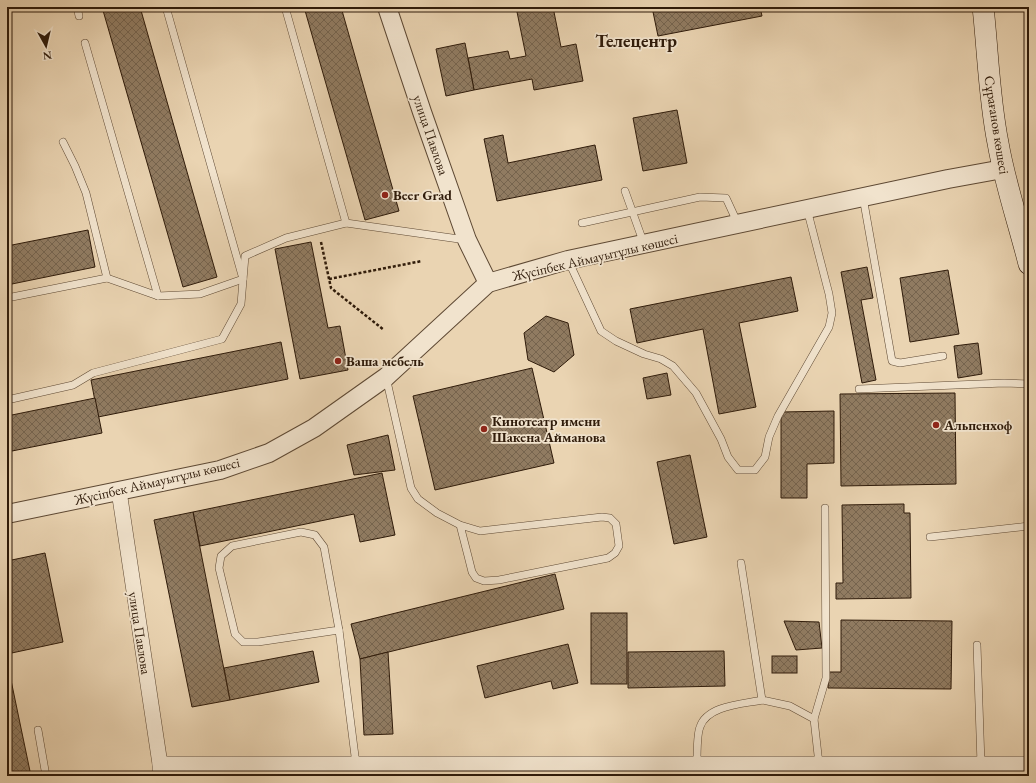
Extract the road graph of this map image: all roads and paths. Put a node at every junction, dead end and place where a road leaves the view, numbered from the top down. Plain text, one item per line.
1 (77, 7) edge
2 (166, 7) edge
3 (285, 7) edge
4 (388, 7) edge
5 (984, 7) edge
6 (80, 16) dead end
7 (85, 43) dead end
8 (63, 142) dead end
9 (1003, 169) junction
10 (625, 191) dead end
11 (863, 197) junction
12 (807, 209) junction
13 (633, 212) junction
14 (346, 223) junction
15 (582, 223) dead end
16 (738, 224) junction
17 (318, 230) junction
18 (467, 240) junction
19 (644, 244) junction
20 (568, 260) junction
21 (422, 261) dead end
22 (1029, 264) edge
23 (107, 278) junction
24 (243, 279) junction
25 (329, 279) junction
26 (488, 283) junction
27 (158, 296) junction
28 (7, 298) edge
29 (384, 330) dead end
30 (942, 356) dead end
31 (386, 377) junction
32 (1029, 384) edge
33 (860, 389) dead end
34 (7, 400) edge
35 (119, 491) junction
36 (825, 508) dead end
37 (7, 514) edge
38 (460, 525) junction
39 (1029, 526) edge
40 (930, 537) dead end
41 (741, 563) dead end
42 (340, 630) junction
43 (977, 645) dead end
44 (762, 700) junction
45 (814, 719) junction
46 (38, 730) dead end
47 (356, 764) junction
48 (697, 764) junction
49 (981, 764) junction
50 (1029, 764) edge
51 (160, 770) edge
52 (819, 770) edge
53 (46, 776) edge

1 - 6 lane
2 - 24 lane
3 - 14 lane
4 - 18 street, улица Павлова
5 - 9 main road, Сұрағанов көшесі
7 - 27 lane
8 - 23 lane
9 - 11 street, Жүсіпбек Аймауытұлы көшесі
9 - 22 main road, Сұрағанов көшесі
10 - 13 lane
11 - 12 street, Жүсіпбек Аймауытұлы көшесі
11 - 30 lane
12 - 16 street, Жүсіпбек Аймауытұлы көшесі
12 - 20 lane
13 - 15 lane
13 - 16 lane
13 - 19 lane
14 - 17 lane
14 - 18 lane
16 - 19 street, Жүсіпбек Аймауытұлы көшесі
17 - 24 lane
17 - 25 path
18 - 26 street, улица Павлова
19 - 20 street, Жүсіпбек Аймауытұлы көшесі
20 - 26 street, Жүсіпбек Аймауытұлы көшесі
21 - 25 path
23 - 27 lane
23 - 28 lane
24 - 27 lane
24 - 34 lane
25 - 29 path
26 - 31 street, Жүсіпбек Аймауытұлы көшесі
31 - 35 street, Жүсіпбек Аймауытұлы көшесі
31 - 38 lane
32 - 33 lane
35 - 37 street, Жүсіпбек Аймауытұлы көшесі
35 - 51 street, улица Павлова
36 - 45 lane
38 - 38 lane
39 - 40 lane
41 - 44 lane
42 - 42 lane
42 - 47 lane
43 - 49 lane
44 - 45 lane
44 - 48 lane
45 - 52 lane
46 - 53 lane
47 - 48 street
47 - 51 street
48 - 52 street
49 - 50 street
49 - 52 street

